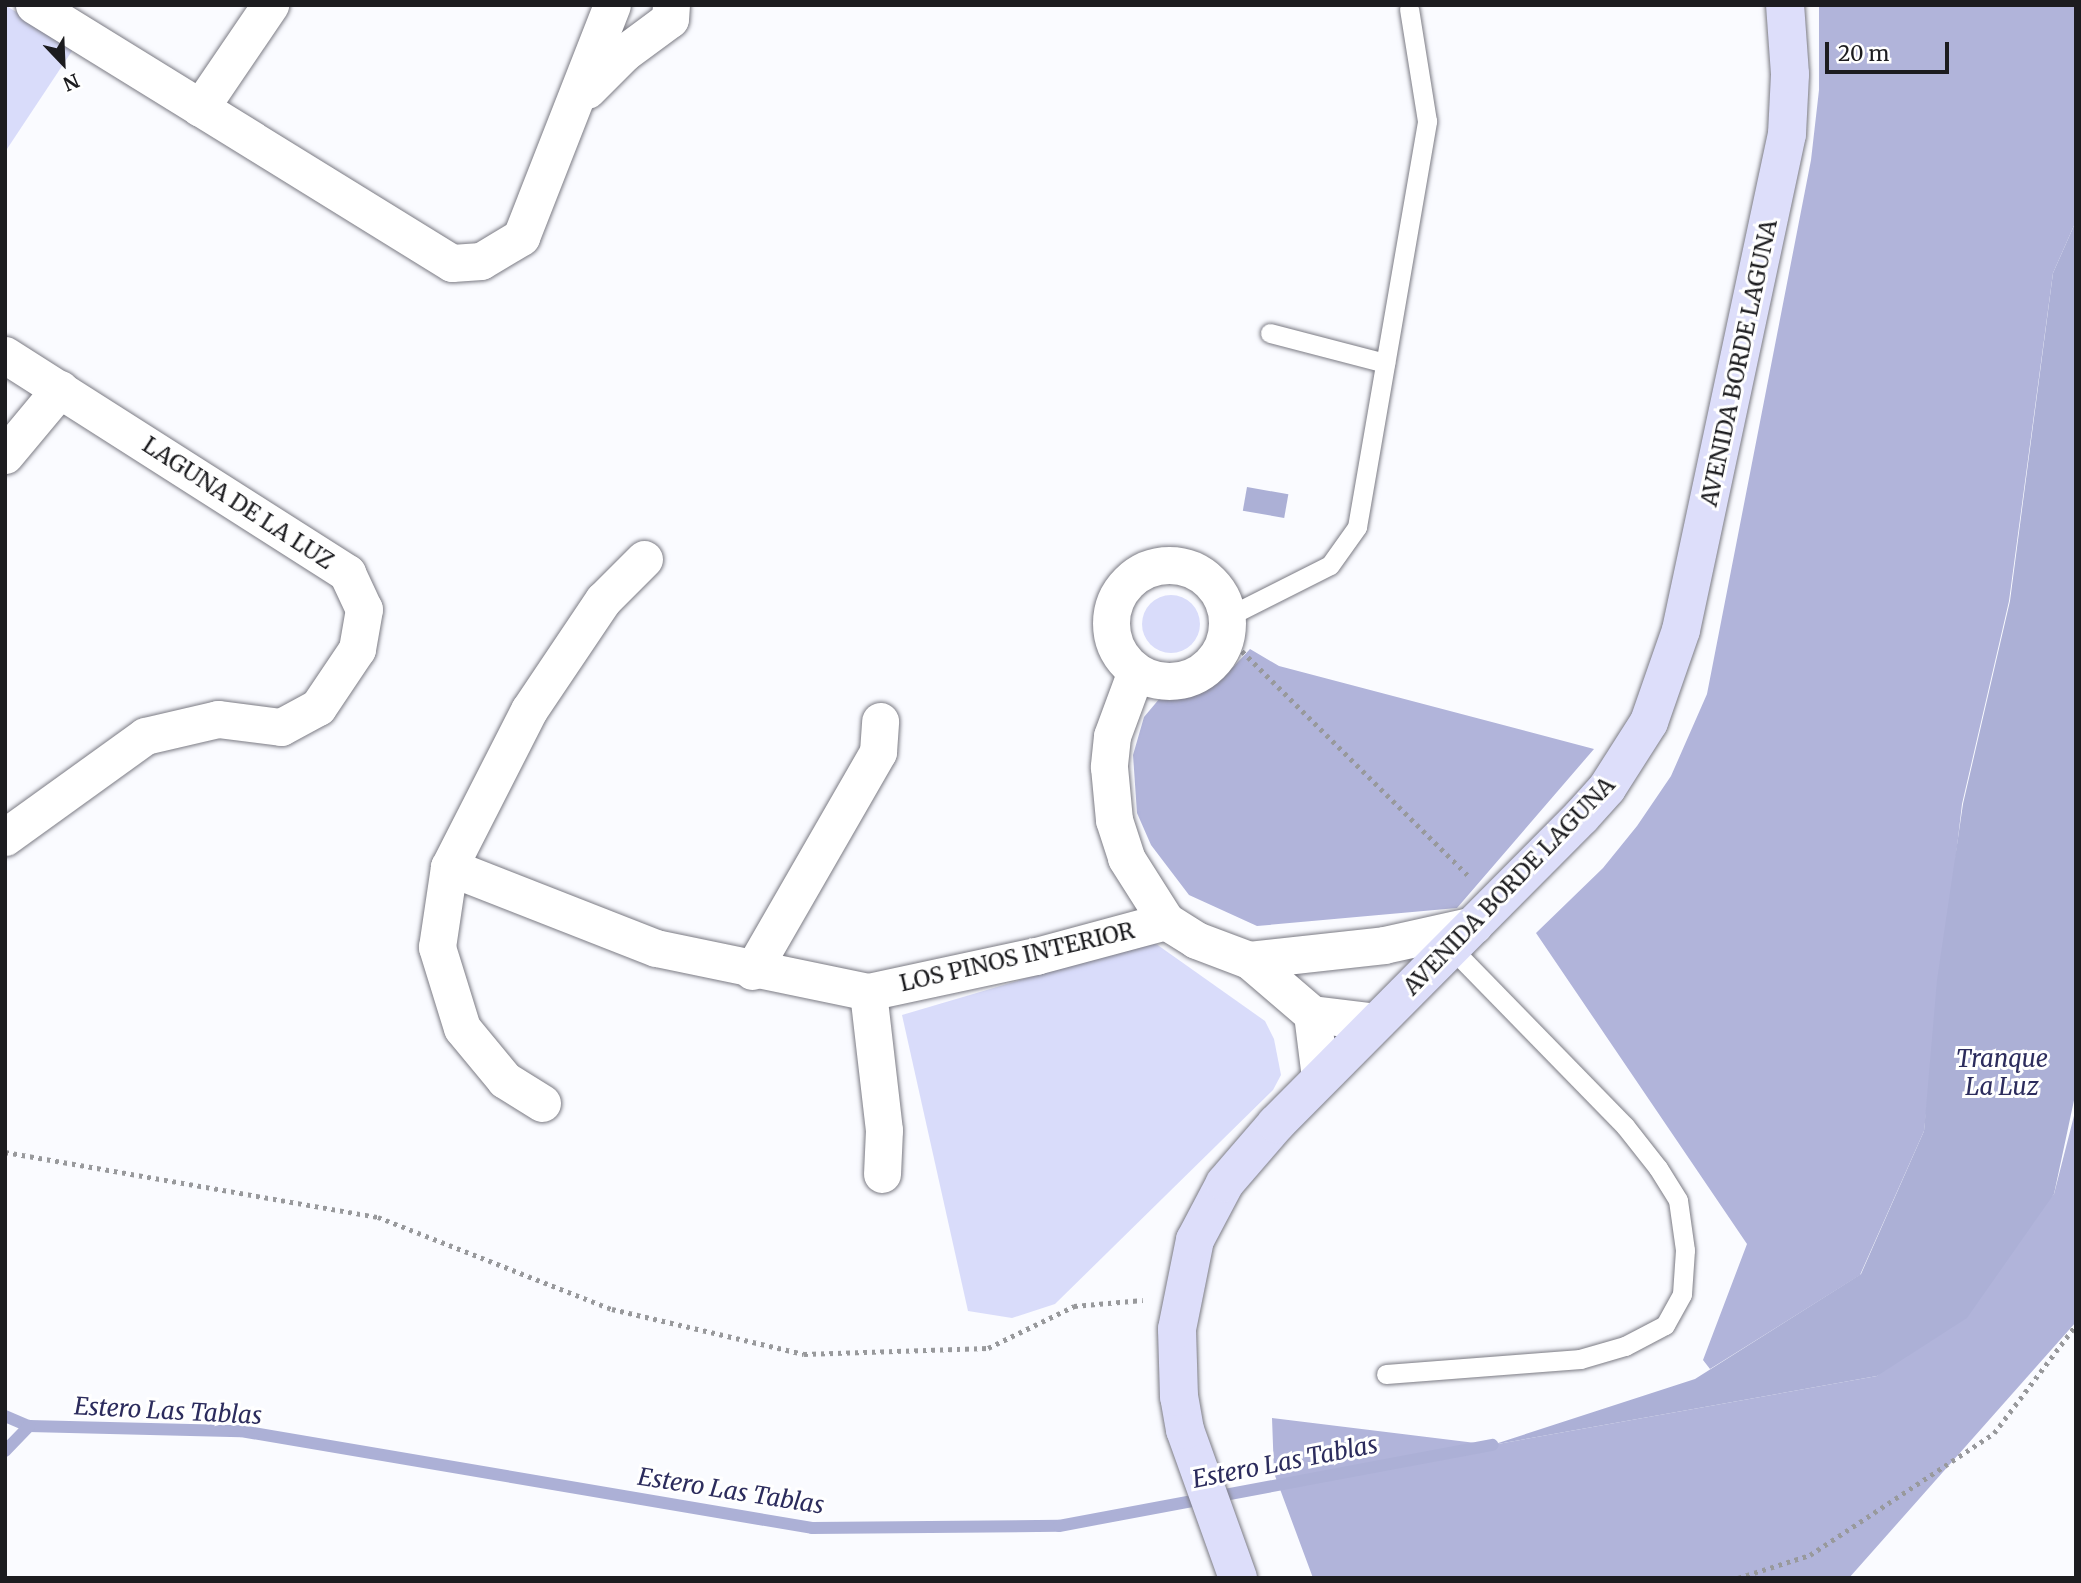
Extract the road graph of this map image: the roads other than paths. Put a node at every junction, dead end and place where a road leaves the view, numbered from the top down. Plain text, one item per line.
1 (34, 5) edge
2 (270, 5) edge
3 (612, 5) edge
4 (671, 5) edge
5 (1785, 5) edge
6 (1409, 9) dead end
7 (579, 98) junction
8 (200, 108) junction
9 (1270, 333) dead end
10 (5, 355) edge
11 (1385, 363) junction
12 (60, 389) junction
13 (5, 455) edge
14 (644, 559) dead end
15 (1227, 626) junction
16 (1136, 671) junction
17 (880, 721) dead end
18 (5, 837) edge
19 (449, 867) junction
20 (1166, 922) junction
21 (1474, 925) junction
22 (1384, 945) junction
23 (1249, 960) junction
24 (752, 971) junction
25 (1422, 978) junction
26 (868, 992) junction
27 (1312, 1014) junction
28 (1376, 1022) junction
29 (1320, 1077) junction
30 (542, 1103) dead end
31 (882, 1174) dead end
32 (1385, 1374) dead end
33 (1236, 1570) edge

1 - 8 street
2 - 8 street
3 - 7 street
4 - 7 street
5 - 21 street, AVENIDA BORDE LAGUNA
6 - 11 lane
7 - 8 street
9 - 11 lane
10 - 12 street, LAGUNA DE LA LUZ
11 - 15 lane
12 - 13 street
12 - 18 street, LAGUNA DE LA LUZ
14 - 19 street
15 - 16 street
15 - 16 street
16 - 20 street
17 - 24 street
19 - 24 street, LOS PINOS INTERIOR
19 - 30 street
20 - 23 street
20 - 26 street, LOS PINOS INTERIOR
21 - 22 street
21 - 25 street, AVENIDA BORDE LAGUNA
21 - 32 lane
22 - 23 street
22 - 25 street
23 - 27 street
24 - 26 street, LOS PINOS INTERIOR
25 - 28 street, AVENIDA BORDE LAGUNA
26 - 31 street, LOS PINOS INTERIOR
27 - 28 street
27 - 29 street
28 - 29 street, AVENIDA BORDE LAGUNA
29 - 33 street, AVENIDA BORDE LAGUNA

